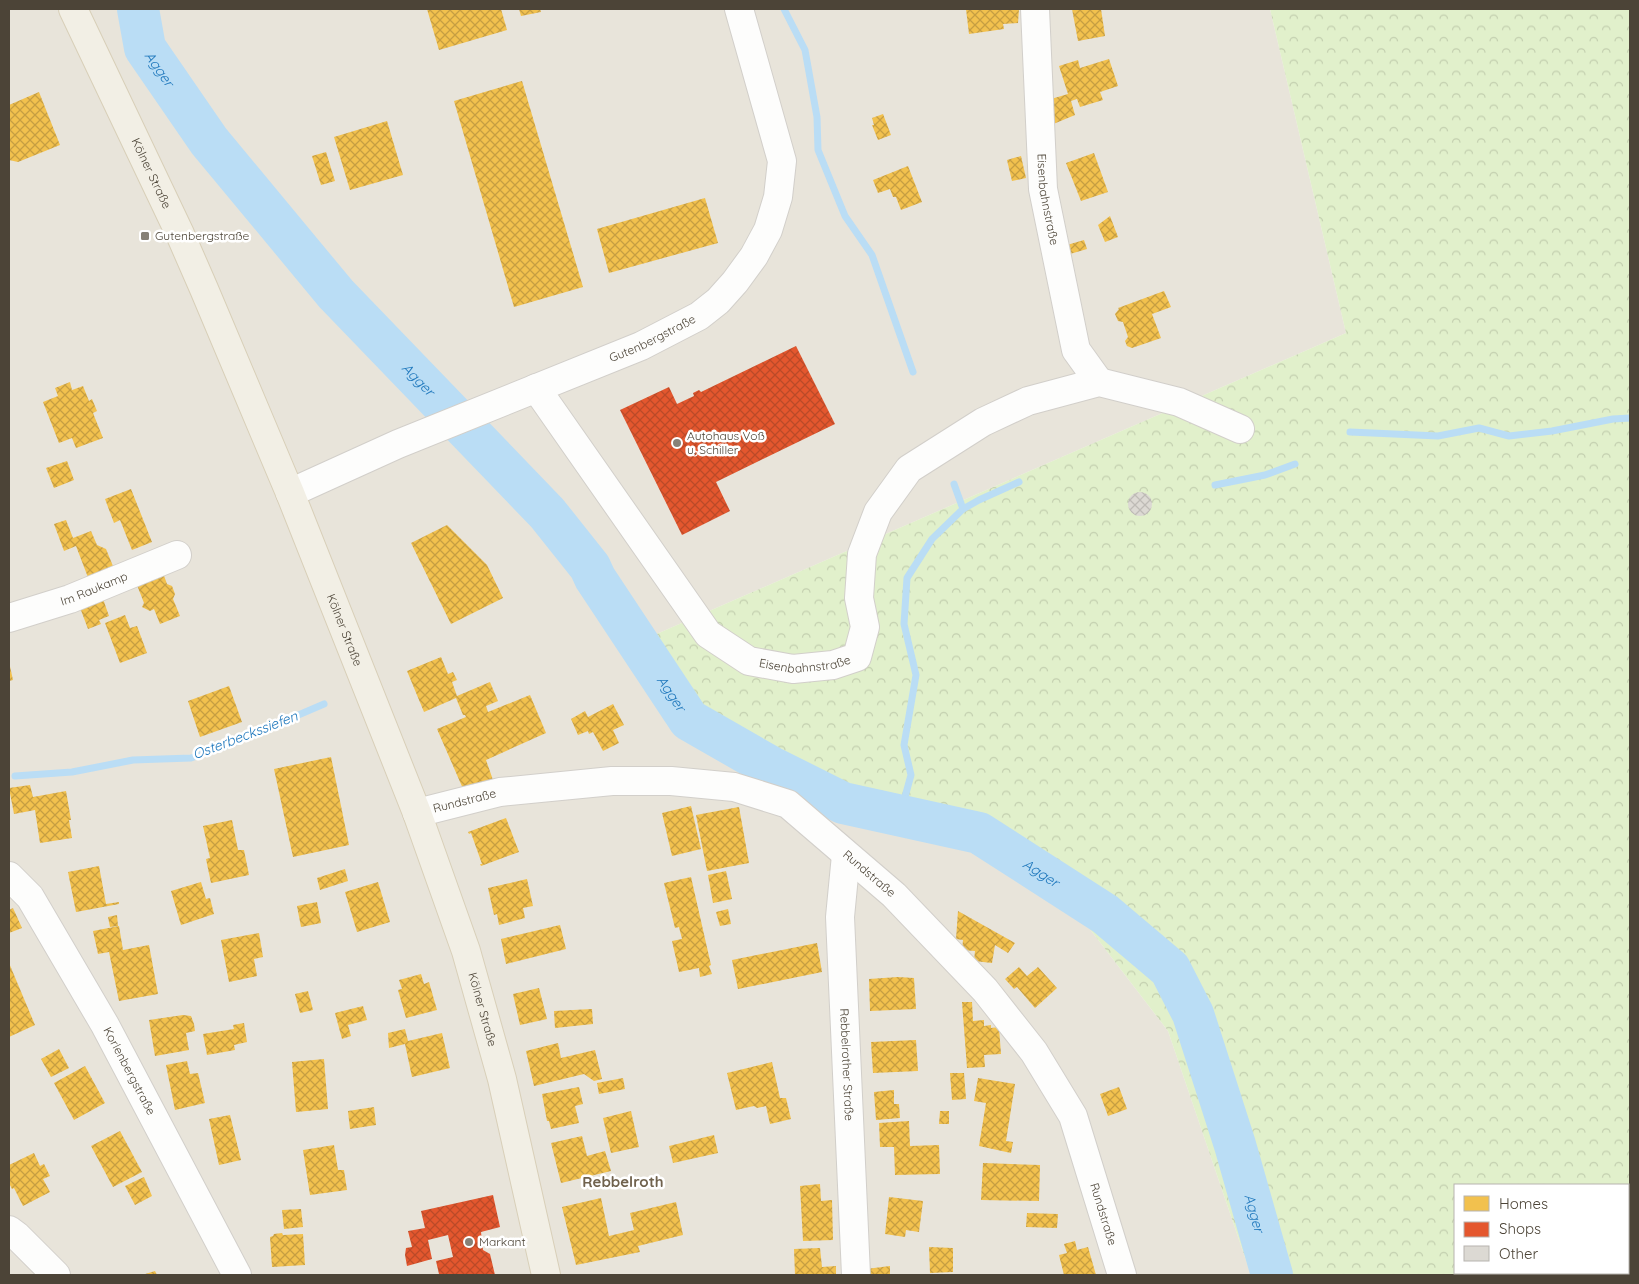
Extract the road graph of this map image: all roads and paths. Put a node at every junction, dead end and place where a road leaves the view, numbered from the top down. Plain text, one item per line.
1 (73, 9) edge
2 (739, 9) edge
3 (1035, 9) edge
4 (1099, 382) junction
5 (536, 388) junction
6 (1240, 429) dead end
7 (290, 493) junction
8 (176, 554) dead end
9 (9, 618) edge
10 (417, 813) junction
11 (846, 855) junction
12 (9, 876) edge
13 (9, 1230) edge
14 (56, 1275) edge
15 (236, 1275) edge
16 (546, 1275) edge
17 (856, 1275) edge
18 (1122, 1275) edge

1 - 7 main road, Kölner Straße
2 - 5 street, Gutenbergstraße
3 - 4 street, Eisenbahnstraße
4 - 5 street, Eisenbahnstraße
4 - 6 street
5 - 7 street, Gutenbergstraße
7 - 10 main road, Kölner Straße
8 - 9 street, Im Raukamp
10 - 11 street, Rundstraße
10 - 16 main road, Kölner Straße
11 - 17 street, Rebbelrother Straße
11 - 18 street, Rundstraße
12 - 15 street, Korlenbergstraße
13 - 14 street

